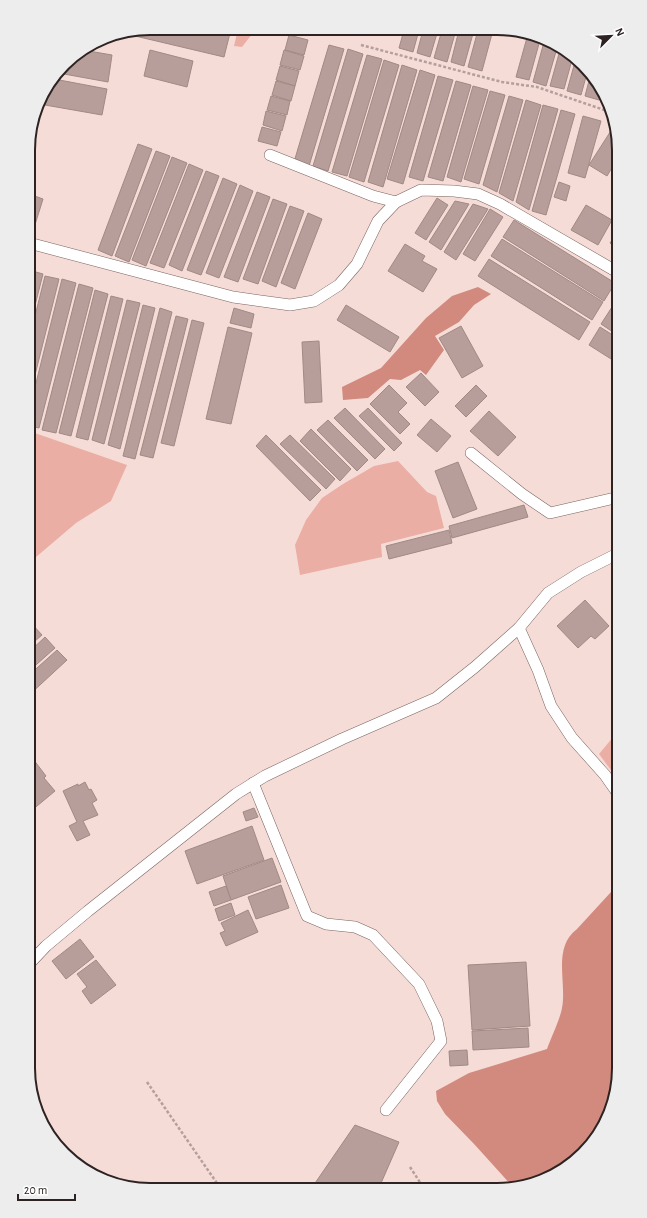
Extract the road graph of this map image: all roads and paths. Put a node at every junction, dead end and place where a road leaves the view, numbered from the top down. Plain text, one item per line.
1 (362, 45) dead end
2 (605, 110) edge
3 (270, 155) dead end
4 (396, 202) junction
5 (35, 245) edge
6 (612, 269) edge
7 (471, 453) dead end
8 (612, 499) edge
9 (612, 556) edge
10 (519, 628) junction
11 (253, 783) junction
12 (612, 785) edge
13 (35, 958) edge
14 (147, 1082) dead end
15 (386, 1110) dead end
16 (410, 1167) dead end
17 (217, 1183) edge
18 (420, 1183) edge

1 - 2 path
3 - 4 lane
4 - 5 lane
4 - 6 lane
7 - 8 lane
9 - 10 lane
10 - 11 lane
10 - 12 lane
11 - 13 lane
11 - 15 lane
14 - 17 path
16 - 18 path

